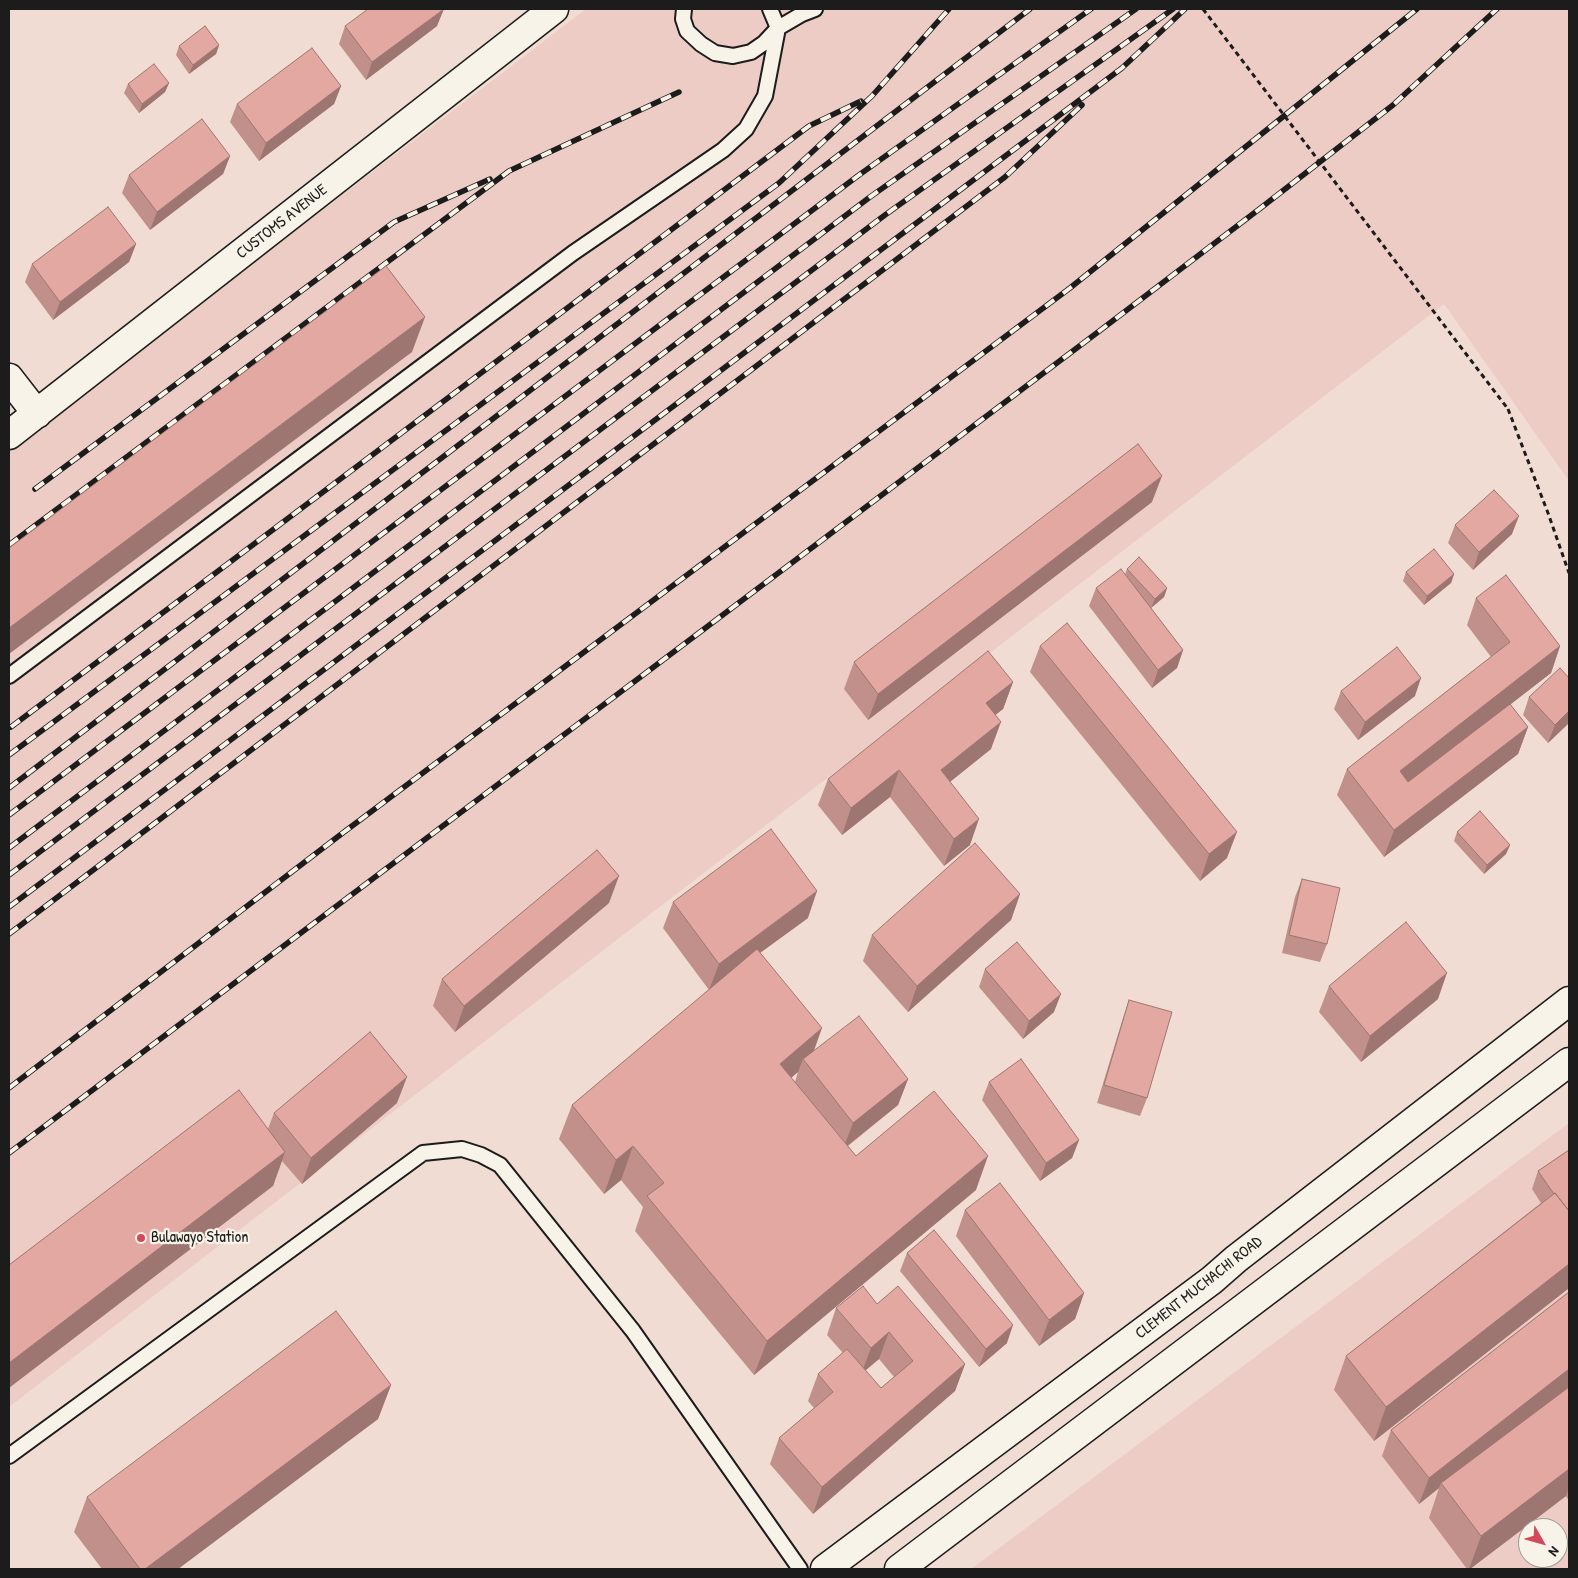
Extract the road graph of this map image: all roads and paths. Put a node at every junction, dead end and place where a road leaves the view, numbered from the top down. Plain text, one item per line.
1 (554, 9) edge
2 (684, 9) edge
3 (770, 9) edge
4 (815, 9) edge
5 (1203, 9) edge
6 (778, 28) junction
7 (9, 378) edge
8 (37, 414) junction
9 (9, 436) edge
10 (1569, 573) edge
11 (9, 676) edge
12 (1569, 1002) edge
13 (1569, 1062) edge
14 (9, 1456) edge
15 (800, 1569) edge
16 (825, 1569) edge
17 (899, 1569) edge

1 - 8 main road, CUSTOMS AVENUE
2 - 6 lane
3 - 6 lane
4 - 6 lane
5 - 10 path, bridge
6 - 11 lane
7 - 8 main road
8 - 9 main road, CUSTOMS AVENUE
12 - 16 main road, CLEMENT MUCHACHI ROAD
13 - 17 main road
14 - 15 lane

